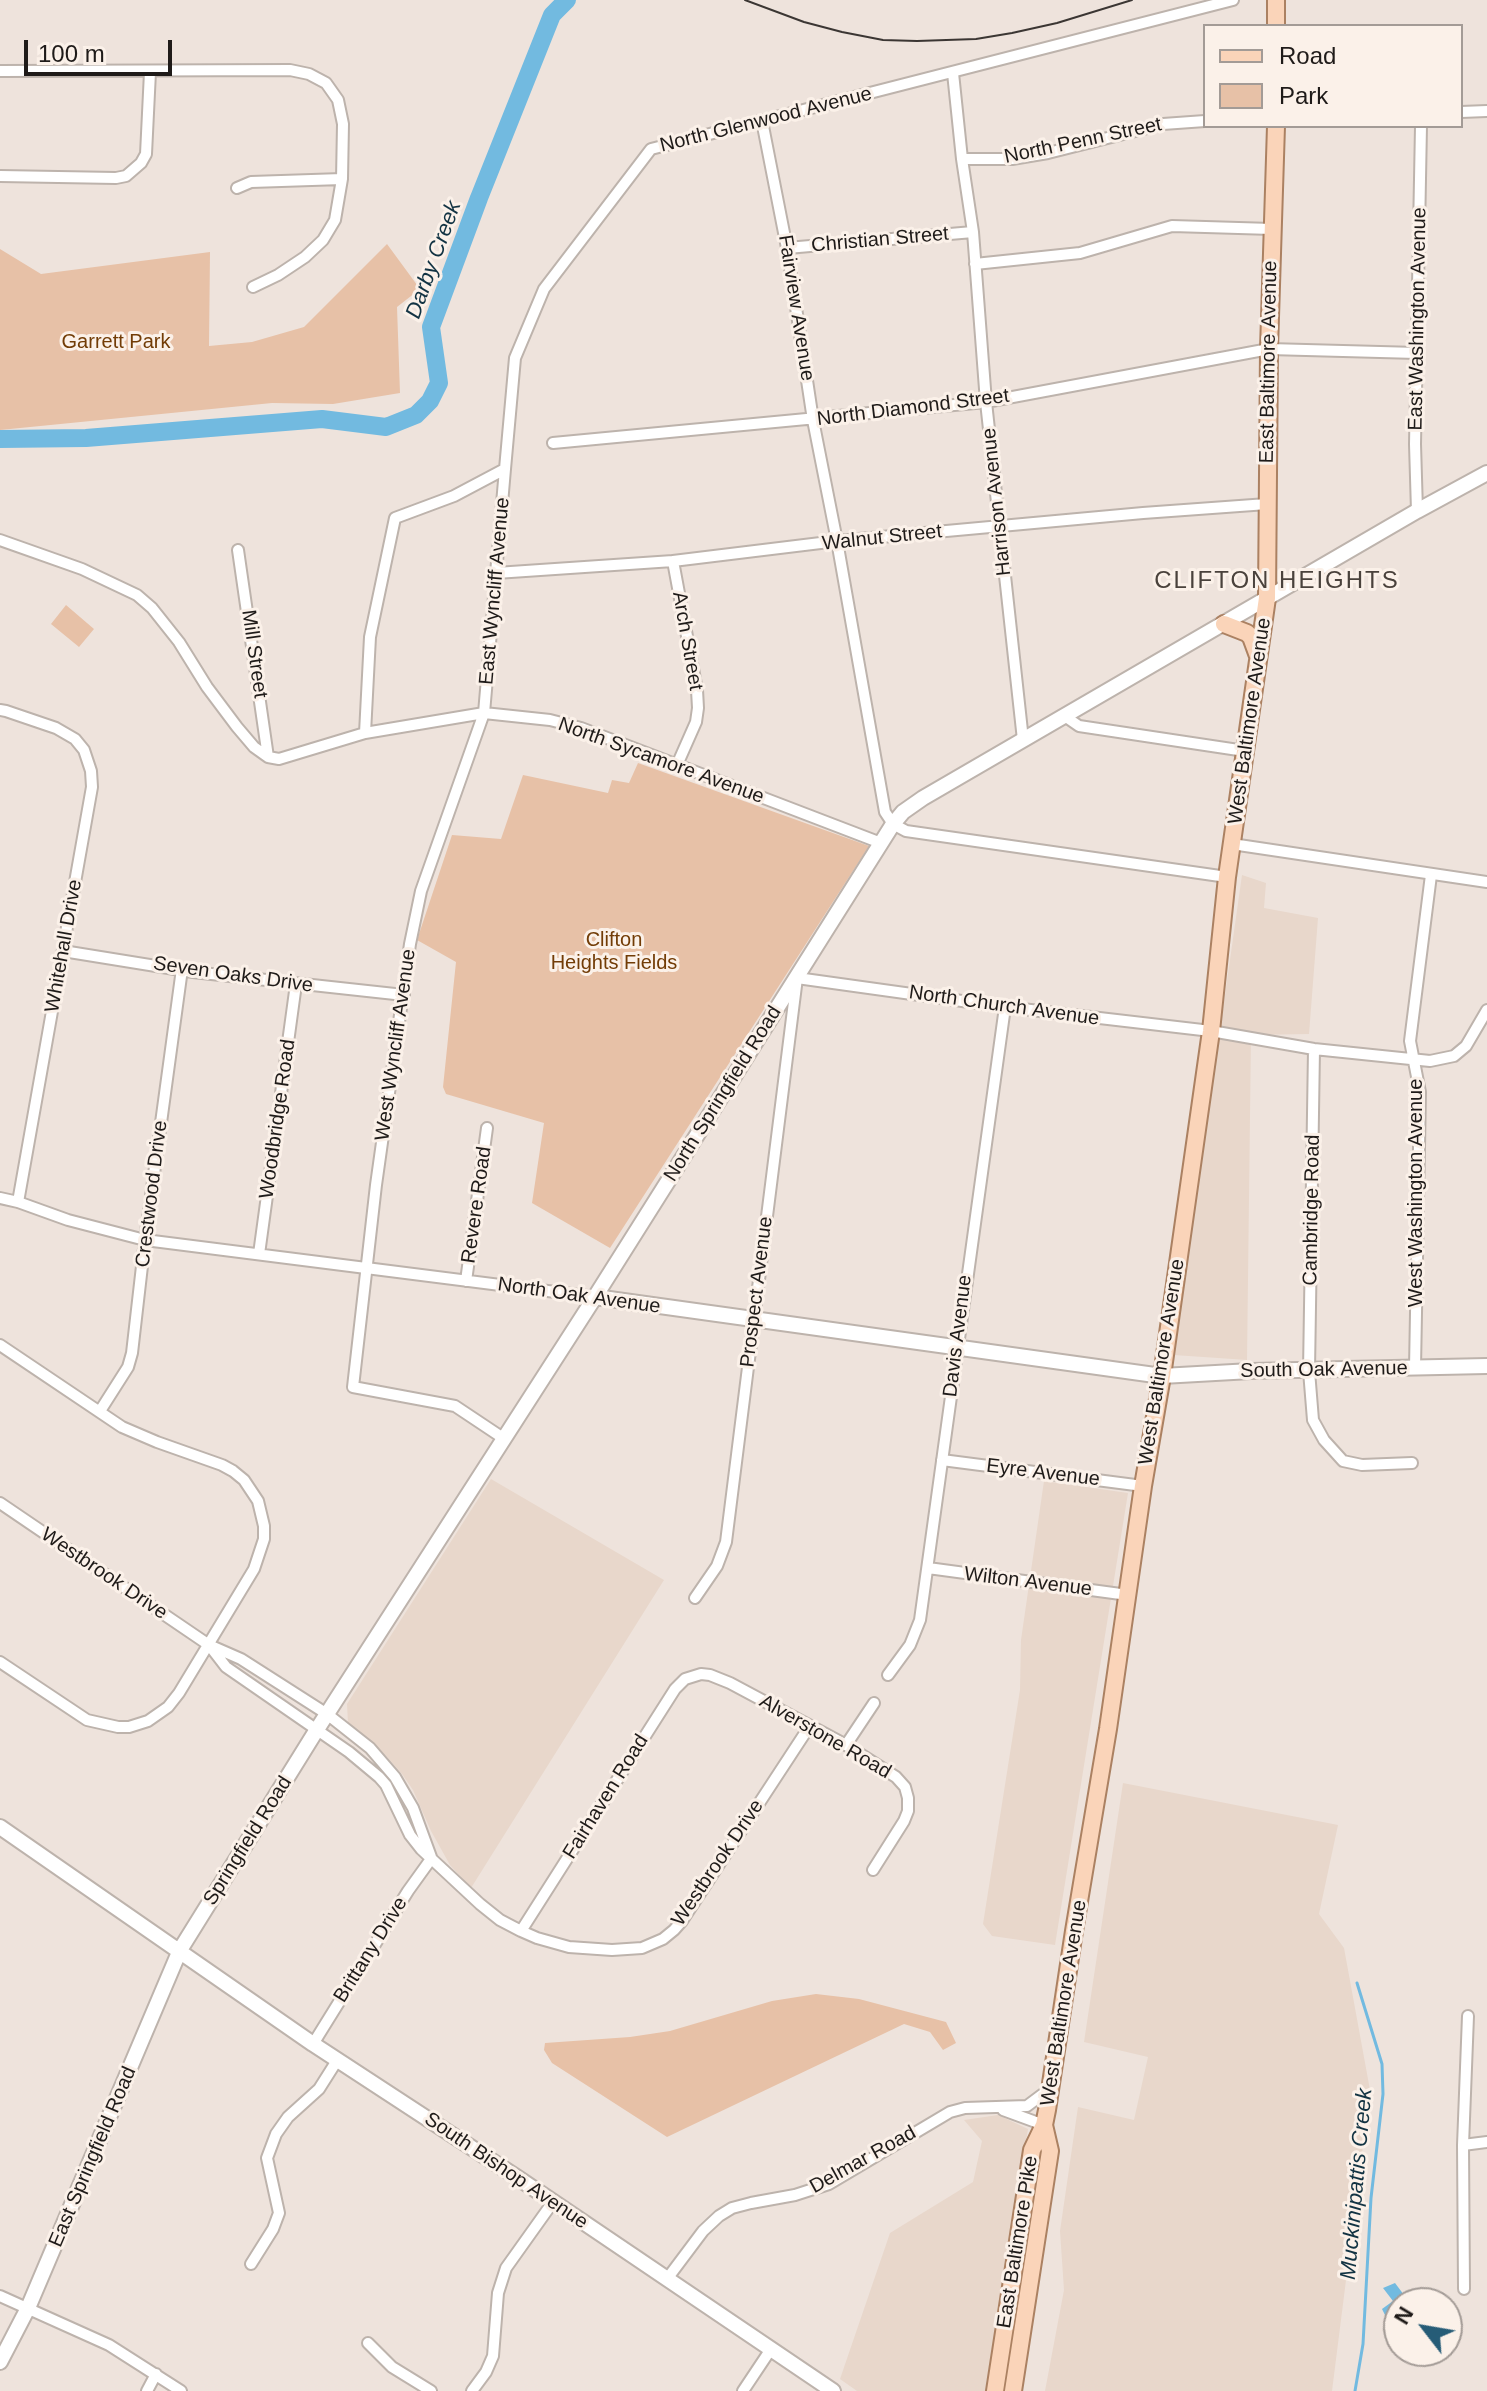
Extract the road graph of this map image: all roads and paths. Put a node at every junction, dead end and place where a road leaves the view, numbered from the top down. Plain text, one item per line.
1 (1233, 0) edge
2 (1276, 0) edge
3 (1276, 24) edge
4 (0, 71) edge
5 (150, 72) junction
6 (953, 73) junction
7 (1487, 111) edge
8 (1463, 112) edge
9 (762, 121) junction
10 (1203, 121) edge
11 (1276, 128) edge
12 (1421, 128) edge
13 (962, 159) junction
14 (0, 176) edge
15 (342, 179) junction
16 (237, 188) dead end
17 (1272, 229) junction
18 (973, 232) junction
19 (787, 248) junction
20 (975, 264) junction
21 (253, 287) dead end
22 (1269, 349) junction
23 (1417, 353) junction
24 (986, 402) junction
25 (813, 420) junction
26 (553, 443) dead end
27 (505, 469) junction
28 (1487, 473) edge
29 (1267, 504) junction
30 (1417, 511) junction
31 (999, 526) junction
32 (0, 540) edge
33 (837, 541) junction
34 (238, 550) dead end
35 (673, 561) junction
36 (496, 573) junction
37 (1267, 598) junction
38 (1224, 624) junction
39 (1259, 659) junction
40 (0, 710) edge
41 (484, 713) junction
42 (1066, 717) junction
43 (365, 733) junction
44 (1023, 740) junction
45 (1245, 751) junction
46 (268, 757) junction
47 (677, 765) junction
48 (893, 824) junction
49 (881, 843) junction
50 (1232, 844) junction
51 (1431, 875) junction
52 (1227, 877) junction
53 (1487, 882) edge
54 (63, 951) junction
55 (182, 969) junction
56 (797, 978) junction
57 (296, 984) junction
58 (404, 995) junction
59 (1005, 1007) junction
60 (1487, 1010) edge
61 (1211, 1031) junction
62 (1314, 1049) junction
63 (1414, 1060) junction
64 (487, 1128) dead end
65 (0, 1198) edge
66 (18, 1202) junction
67 (145, 1240) junction
68 (259, 1254) junction
69 (366, 1268) junction
70 (466, 1281) junction
71 (595, 1297) junction
72 (754, 1320) junction
73 (0, 1345) edge
74 (957, 1347) junction
75 (1487, 1366) edge
76 (1415, 1368) junction
77 (1309, 1371) junction
78 (1162, 1376) junction
79 (100, 1411) junction
80 (503, 1438) junction
81 (942, 1460) junction
82 (1412, 1463) dead end
83 (1143, 1486) junction
84 (0, 1503) edge
85 (928, 1568) junction
86 (1128, 1595) junction
87 (695, 1598) dead end
88 (209, 1645) junction
89 (0, 1662) edge
90 (701, 1674) joint
91 (888, 1675) dead end
92 (874, 1703) dead end
93 (327, 1714) junction
94 (809, 1727) junction
95 (316, 1731) junction
96 (846, 1745) junction
97 (0, 1827) edge
98 (431, 1859) junction
99 (873, 1870) dead end
100 (521, 1931) junction
101 (180, 1950) junction
102 (1468, 2016) dead end
103 (313, 2044) junction
104 (338, 2059) junction
105 (1051, 2088) junction
106 (994, 2107) junction
107 (1044, 2125) junction
108 (1487, 2142) edge
109 (1463, 2145) junction
110 (553, 2202) junction
111 (251, 2264) dead end
112 (1012, 2278) junction
113 (667, 2279) junction
114 (1030, 2280) junction
115 (1464, 2289) dead end
116 (0, 2296) edge
117 (28, 2308) junction
118 (368, 2343) dead end
119 (771, 2349) junction
120 (0, 2362) edge
121 (156, 2374) junction
122 (147, 2391) edge
123 (181, 2391) edge
124 (431, 2391) edge
125 (472, 2391) edge
126 (743, 2391) edge
127 (833, 2391) edge
128 (995, 2391) edge
129 (1013, 2391) edge

1 - 6 street, North Glenwood Avenue
2 - 3 main road
4 - 5 street
5 - 14 street
5 - 15 street
6 - 9 street, North Glenwood Avenue
6 - 13 street, Harrison Avenue
7 - 8 street
9 - 19 street, Fairview Avenue
9 - 27 street, North Glenwood Avenue
10 - 13 street, North Penn Street
11 - 17 main road, East Baltimore Avenue
12 - 23 street, East Washington Avenue
13 - 18 street, Harrison Avenue
15 - 16 street
15 - 21 street
17 - 20 street
17 - 22 main road, East Baltimore Avenue
18 - 19 street, Christian Street
18 - 20 street, Harrison Avenue
19 - 25 street, Fairview Avenue
20 - 24 street, Harrison Avenue
22 - 23 street, North Diamond Street
22 - 24 street, North Diamond Street
22 - 29 main road, East Baltimore Avenue
23 - 30 street, East Washington Avenue
24 - 25 street, North Diamond Street
24 - 31 street, Harrison Avenue
25 - 26 street, North Diamond Street
25 - 33 street, Fairview Avenue
27 - 36 street, East Wyncliff Avenue
27 - 43 street
28 - 30 main road, North Springfield Road
29 - 31 street, Walnut Street
29 - 37 main road, East Baltimore Avenue
30 - 37 main road, North Springfield Road
31 - 33 street, Walnut Street
31 - 44 street, Harrison Avenue
32 - 46 street
33 - 35 street, Walnut Street
33 - 48 street, Fairview Avenue
34 - 46 street, Mill Street
35 - 36 street, Walnut Street
35 - 47 street, Arch Street
36 - 41 street, East Wyncliff Avenue
37 - 38 main road, North Springfield Road
37 - 39 main road, West Baltimore Avenue
38 - 39 main road
38 - 42 main road, North Springfield Road
39 - 45 main road, West Baltimore Avenue
40 - 54 street, Whitehall Drive
41 - 43 street, North Sycamore Avenue
41 - 47 street, North Sycamore Avenue
41 - 58 street, West Wyncliff Avenue
42 - 44 main road, North Springfield Road
42 - 45 street
43 - 46 street, North Sycamore Avenue
44 - 48 main road, North Springfield Road
45 - 50 main road, West Baltimore Avenue
47 - 49 street, North Sycamore Avenue
48 - 49 main road, North Springfield Road
48 - 52 street
49 - 56 main road, North Springfield Road
50 - 51 street
50 - 52 main road, West Baltimore Avenue
51 - 53 street
51 - 63 street, West Washington Avenue
52 - 61 main road, West Baltimore Avenue
54 - 55 street, Seven Oaks Drive
54 - 66 street, Whitehall Drive
55 - 57 street, Seven Oaks Drive
55 - 67 street, Crestwood Drive
56 - 59 street, North Church Avenue
56 - 71 main road, North Springfield Road
56 - 72 street, Prospect Avenue
57 - 58 street, Seven Oaks Drive
57 - 68 street, Woodbridge Road
58 - 69 street, West Wyncliff Avenue
59 - 61 street, North Church Avenue
59 - 74 street, Davis Avenue
60 - 63 street, North Church Avenue
61 - 62 street, North Church Avenue
61 - 78 main road, West Baltimore Avenue
62 - 63 street, North Church Avenue
62 - 77 street, Cambridge Road
63 - 76 street, West Washington Avenue
64 - 70 street, Revere Road
65 - 66 street, North Oak Avenue
66 - 67 street, North Oak Avenue
67 - 68 street, North Oak Avenue
67 - 79 street, Crestwood Drive
68 - 69 street, North Oak Avenue
69 - 70 street, North Oak Avenue
69 - 80 street, West Wyncliff Avenue
70 - 71 street, North Oak Avenue
71 - 72 main road, North Oak Avenue
71 - 80 main road, North Springfield Road
72 - 74 main road, North Oak Avenue
72 - 87 street, Prospect Avenue
73 - 79 street
74 - 78 main road, North Oak Avenue
74 - 81 street, Davis Avenue
75 - 76 main road, South Oak Avenue
76 - 77 main road, South Oak Avenue
77 - 78 main road, South Oak Avenue
77 - 82 street, Cambridge Road
78 - 83 main road, West Baltimore Avenue
79 - 88 street
80 - 93 main road, North Springfield Road
81 - 83 street, Eyre Avenue
81 - 85 street, Davis Avenue
83 - 86 main road, West Baltimore Avenue
84 - 88 street, Westbrook Drive
85 - 86 street, Wilton Avenue
85 - 91 street, Davis Avenue
86 - 105 main road, West Baltimore Avenue
88 - 89 street
88 - 93 street, Westbrook Drive
88 - 95 street, Westbrook Drive
90 - 94 street, Alverstone Road
90 - 100 street, Fairhaven Road
92 - 96 street
93 - 95 main road, North Springfield Road
93 - 98 street, Westbrook Drive
94 - 96 street, Alverstone Road
94 - 100 street, Westbrook Drive
95 - 98 street, Westbrook Drive
95 - 101 main road, Springfield Road
96 - 99 street, Alverstone Road
97 - 101 main road, South Bishop Avenue
98 - 100 street, Westbrook Drive
98 - 103 street, Brittany Drive
101 - 103 main road, South Bishop Avenue
101 - 117 main road, East Springfield Road
102 - 109 street
103 - 104 main road, South Bishop Avenue
104 - 110 main road, South Bishop Avenue
104 - 111 street
105 - 106 street, Delmar Road
105 - 107 main road, West Baltimore Avenue
106 - 107 street, Delmar Road
106 - 113 street, Delmar Road
107 - 112 main road, East Baltimore Pike
107 - 114 main road, East Baltimore Pike
108 - 109 street
109 - 115 street
110 - 113 main road, South Bishop Avenue
110 - 125 street
112 - 114 main road
112 - 128 main road, East Baltimore Pike
113 - 119 main road, South Bishop Avenue
114 - 129 main road, East Baltimore Pike
116 - 117 street
117 - 120 main road, East Springfield Road
117 - 121 street
118 - 124 street
119 - 126 street
119 - 127 main road, South Bishop Avenue
121 - 122 street
121 - 123 street

